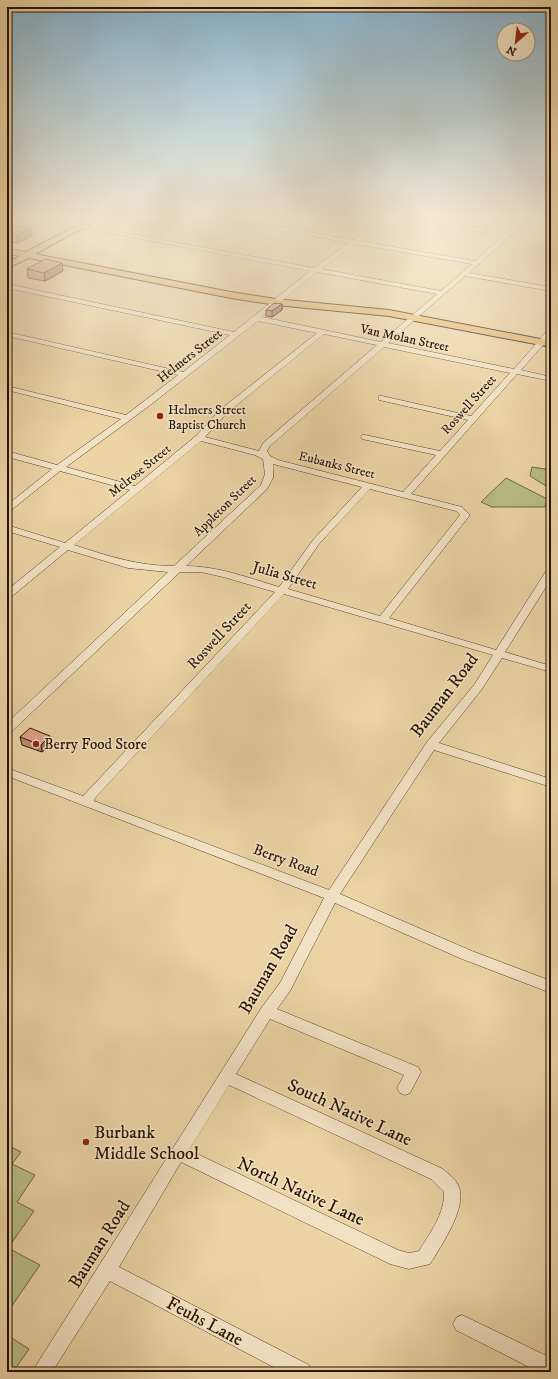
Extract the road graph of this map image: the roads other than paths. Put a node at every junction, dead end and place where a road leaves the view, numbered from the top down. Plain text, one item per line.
1 (179, 283) edge
2 (299, 283) edge
3 (389, 283) edge
4 (453, 283) edge
5 (518, 283) edge
6 (7, 286) edge
7 (551, 289) edge
8 (442, 293) junction
9 (278, 301) junction
10 (416, 316) junction
11 (255, 318) junction
12 (322, 332) junction
13 (7, 334) edge
14 (235, 334) junction
15 (548, 339) edge
16 (384, 345) junction
17 (516, 372) junction
18 (184, 374) junction
19 (551, 379) edge
20 (7, 388) edge
21 (382, 398) dead end
22 (127, 418) junction
23 (474, 419) junction
24 (365, 437) dead end
25 (199, 438) junction
26 (7, 454) edge
27 (441, 454) junction
28 (267, 457) junction
29 (60, 468) junction
30 (369, 486) junction
31 (136, 489) junction
32 (405, 494) junction
33 (7, 509) edge
34 (7, 528) edge
35 (68, 546) junction
36 (189, 557) junction
37 (176, 569) junction
38 (201, 570) junction
39 (551, 573) edge
40 (282, 590) junction
41 (7, 595) edge
42 (382, 620) junction
43 (499, 654) junction
44 (551, 669) edge
45 (7, 729) edge
46 (431, 745) junction
47 (7, 772) edge
48 (551, 783) edge
49 (88, 803) junction
50 (332, 896) junction
51 (551, 987) edge
52 (268, 1011) junction
53 (226, 1077) junction
54 (406, 1088) dead end
55 (178, 1154) junction
56 (409, 1261) joint
57 (107, 1270) junction
58 (462, 1324) dead end
59 (551, 1368) edge
60 (41, 1372) edge
61 (302, 1372) edge

1 - 9 main road
2 - 9 street, Helmers Street
3 - 8 street
4 - 8 street
5 - 7 street
6 - 14 street
8 - 10 street
9 - 10 main road
9 - 11 street, Helmers Street
10 - 15 main road
10 - 16 street
11 - 12 street, Van Molan Street
11 - 14 street, Helmers Street
12 - 16 street, Van Molan Street
12 - 25 street, Melrose Street
13 - 18 street
14 - 18 street, Helmers Street
15 - 17 street, Roswell Street
16 - 17 street, Van Molan Street
16 - 28 street
17 - 19 street, Van Molan Street
17 - 23 street, Roswell Street
18 - 22 street, Helmers Street
20 - 22 street
21 - 23 street
22 - 29 street, Helmers Street
23 - 27 street, Roswell Street
24 - 27 street
25 - 28 street, Eubanks Street
25 - 31 street, Melrose Street
26 - 29 street
27 - 32 street, Roswell Street
28 - 30 street, Eubanks Street
28 - 36 street, Appleton Street
29 - 31 street
29 - 33 street, Helmers Street
30 - 32 street, Eubanks Street
30 - 40 street, Roswell Street
31 - 35 street, Melrose Street
32 - 42 street, Eubanks Street
34 - 35 street, Julia Street
35 - 37 street, Julia Street
35 - 41 street, Melrose Street
36 - 37 street, Appleton Street
36 - 38 street
37 - 38 street, Julia Street
37 - 45 street, Appleton Street
38 - 40 street, Julia Street
39 - 43 street, Bauman Road
40 - 42 street, Julia Street
40 - 49 street, Roswell Street
42 - 43 street, Julia Street
43 - 44 street, Julia Street
43 - 46 street, Bauman Road
46 - 48 street
46 - 50 street, Bauman Road
47 - 49 street, Berry Road
49 - 50 street, Berry Road
50 - 51 street, Berry Road
50 - 52 street, Bauman Road
52 - 53 street, Bauman Road
52 - 54 street
53 - 55 street, Bauman Road
53 - 56 street, South Native Lane
55 - 56 street, North Native Lane
55 - 57 street, Bauman Road
57 - 60 street, Bauman Road
57 - 61 street, Feuhs Lane
58 - 59 street

